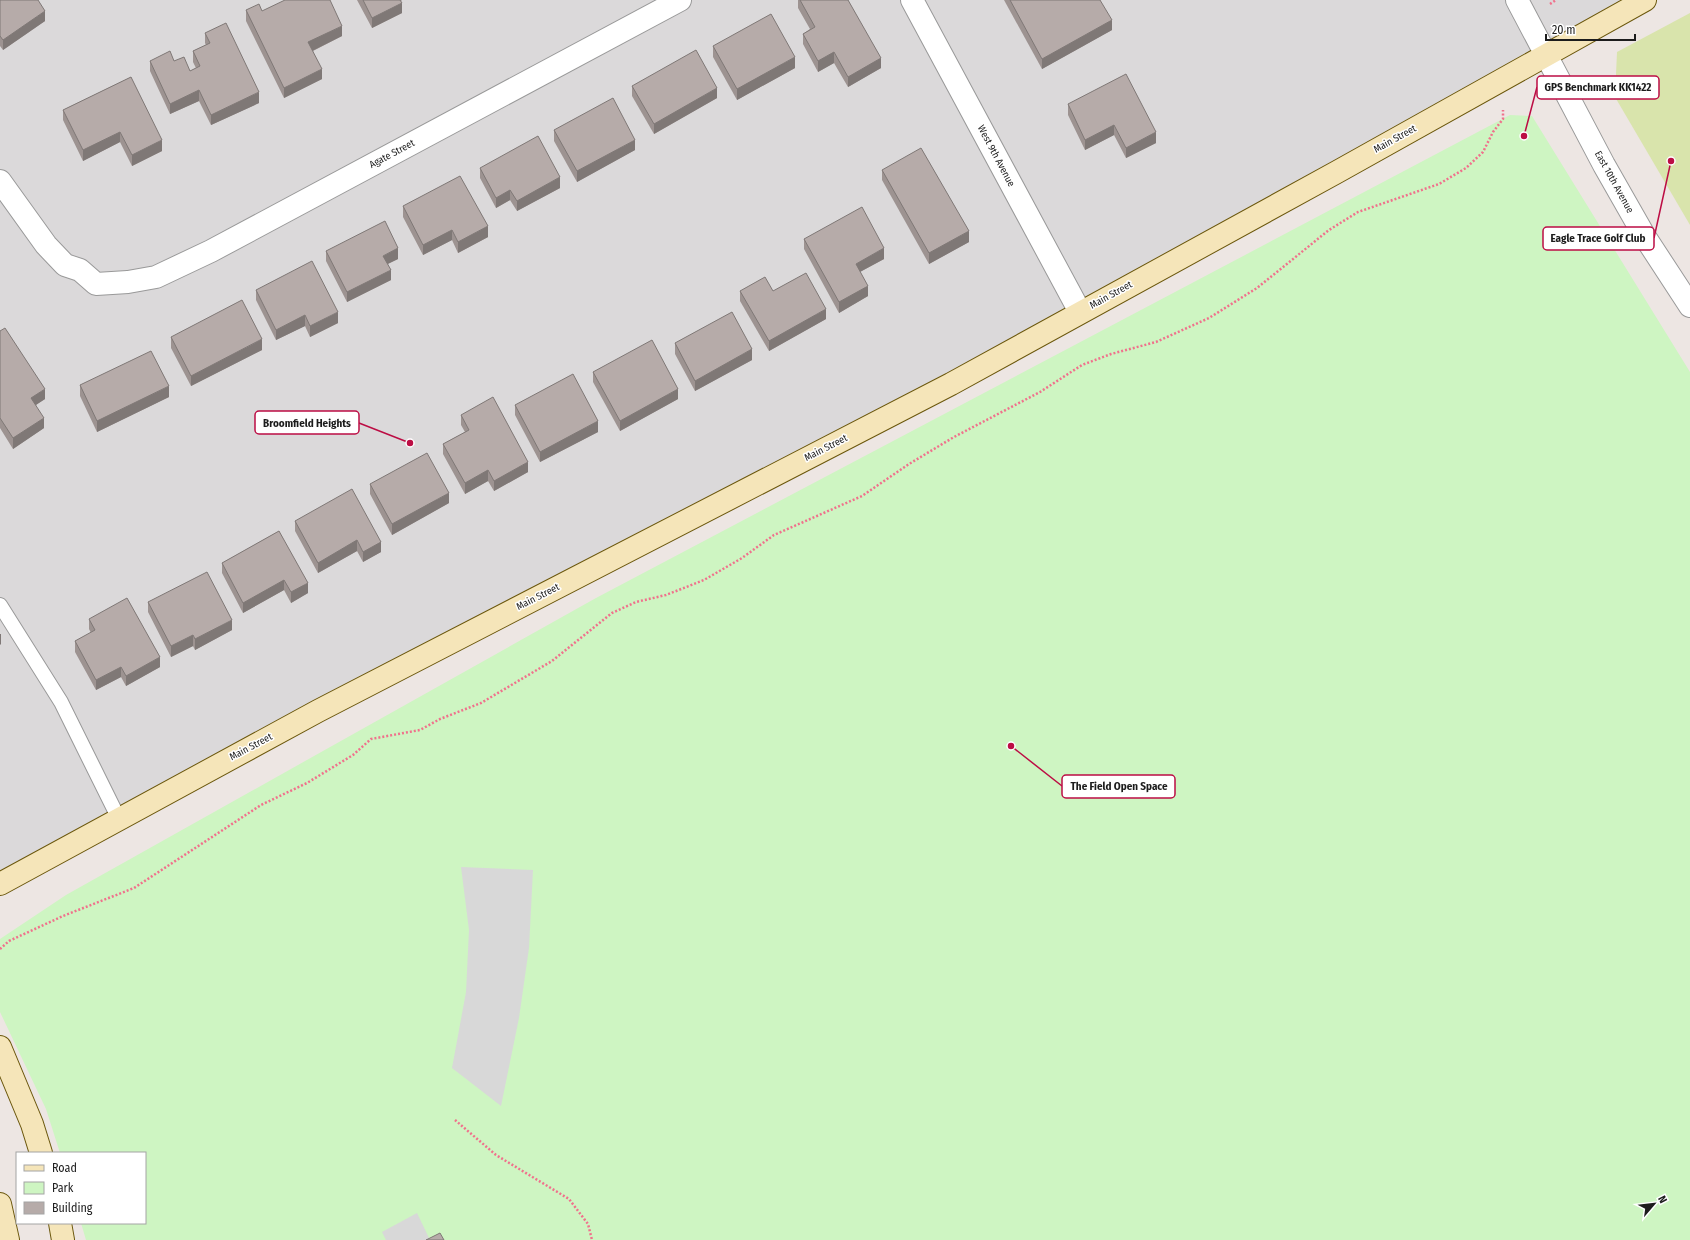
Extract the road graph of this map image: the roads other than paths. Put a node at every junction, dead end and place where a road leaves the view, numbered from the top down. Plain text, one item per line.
1 (680, 0) edge
2 (912, 0) edge
3 (1517, 0) edge
4 (1645, 0) edge
5 (1546, 54) junction
6 (0, 181) edge
7 (1690, 306) edge
8 (1080, 312) junction
9 (0, 605) edge
10 (120, 819) junction
11 (0, 884) edge
12 (0, 1047) edge
13 (41, 1152) edge
14 (0, 1204) edge
15 (60, 1224) edge
16 (8, 1240) edge
17 (63, 1240) edge

1 - 6 street, Agate Street
2 - 8 street, West 9th Avenue
3 - 5 street, East 10th Avenue
4 - 5 main road, Main Street
5 - 7 street, East 10th Avenue
5 - 8 main road, Main Street
8 - 10 main road, Main Street
9 - 10 lane
10 - 11 main road, Main Street
12 - 13 main road
14 - 16 main road
15 - 17 main road

